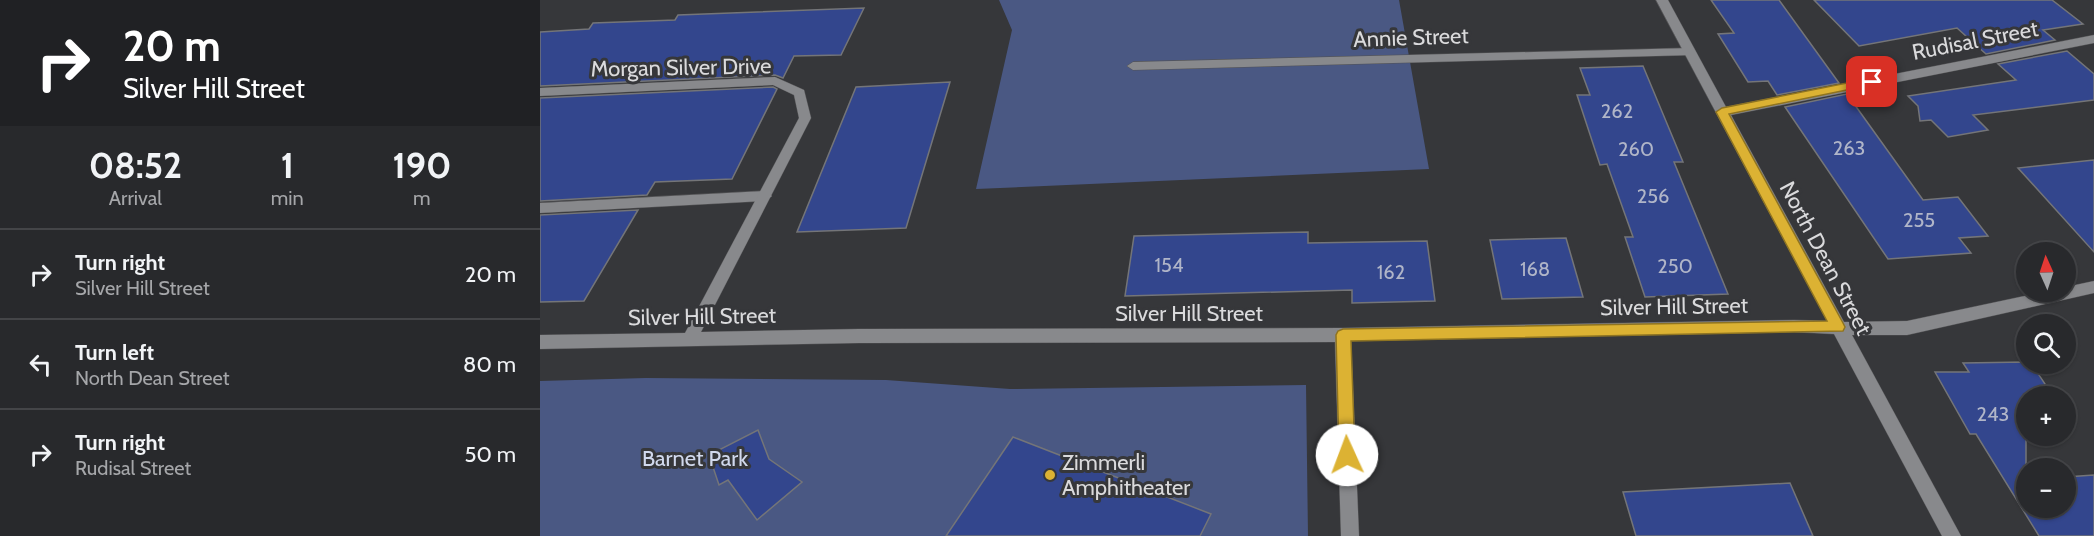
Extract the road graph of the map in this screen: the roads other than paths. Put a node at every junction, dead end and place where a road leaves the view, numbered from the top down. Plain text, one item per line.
1 (1662, 0) edge
2 (2094, 39) edge
3 (1690, 52) junction
4 (1133, 66) dead end
5 (540, 92) edge
6 (1722, 112) junction
7 (765, 196) junction
8 (540, 208) edge
9 (2094, 287) edge
10 (1838, 327) junction
11 (1343, 335) junction
12 (690, 339) junction
13 (540, 342) edge
14 (1350, 536) edge
15 (1952, 536) edge

1 - 3 street, North Dean Street
2 - 6 street, Rudisal Street
3 - 4 street, Annie Street
3 - 6 street, North Dean Street
5 - 7 street, Morgan Silver Drive
6 - 10 street, North Dean Street
7 - 8 street
7 - 12 street, Morgan Silver Drive
9 - 10 street, Silver Hill Street
10 - 11 street, Silver Hill Street
10 - 15 street, North Dean Street
11 - 12 street, Silver Hill Street
11 - 14 street
12 - 13 street, Silver Hill Street

